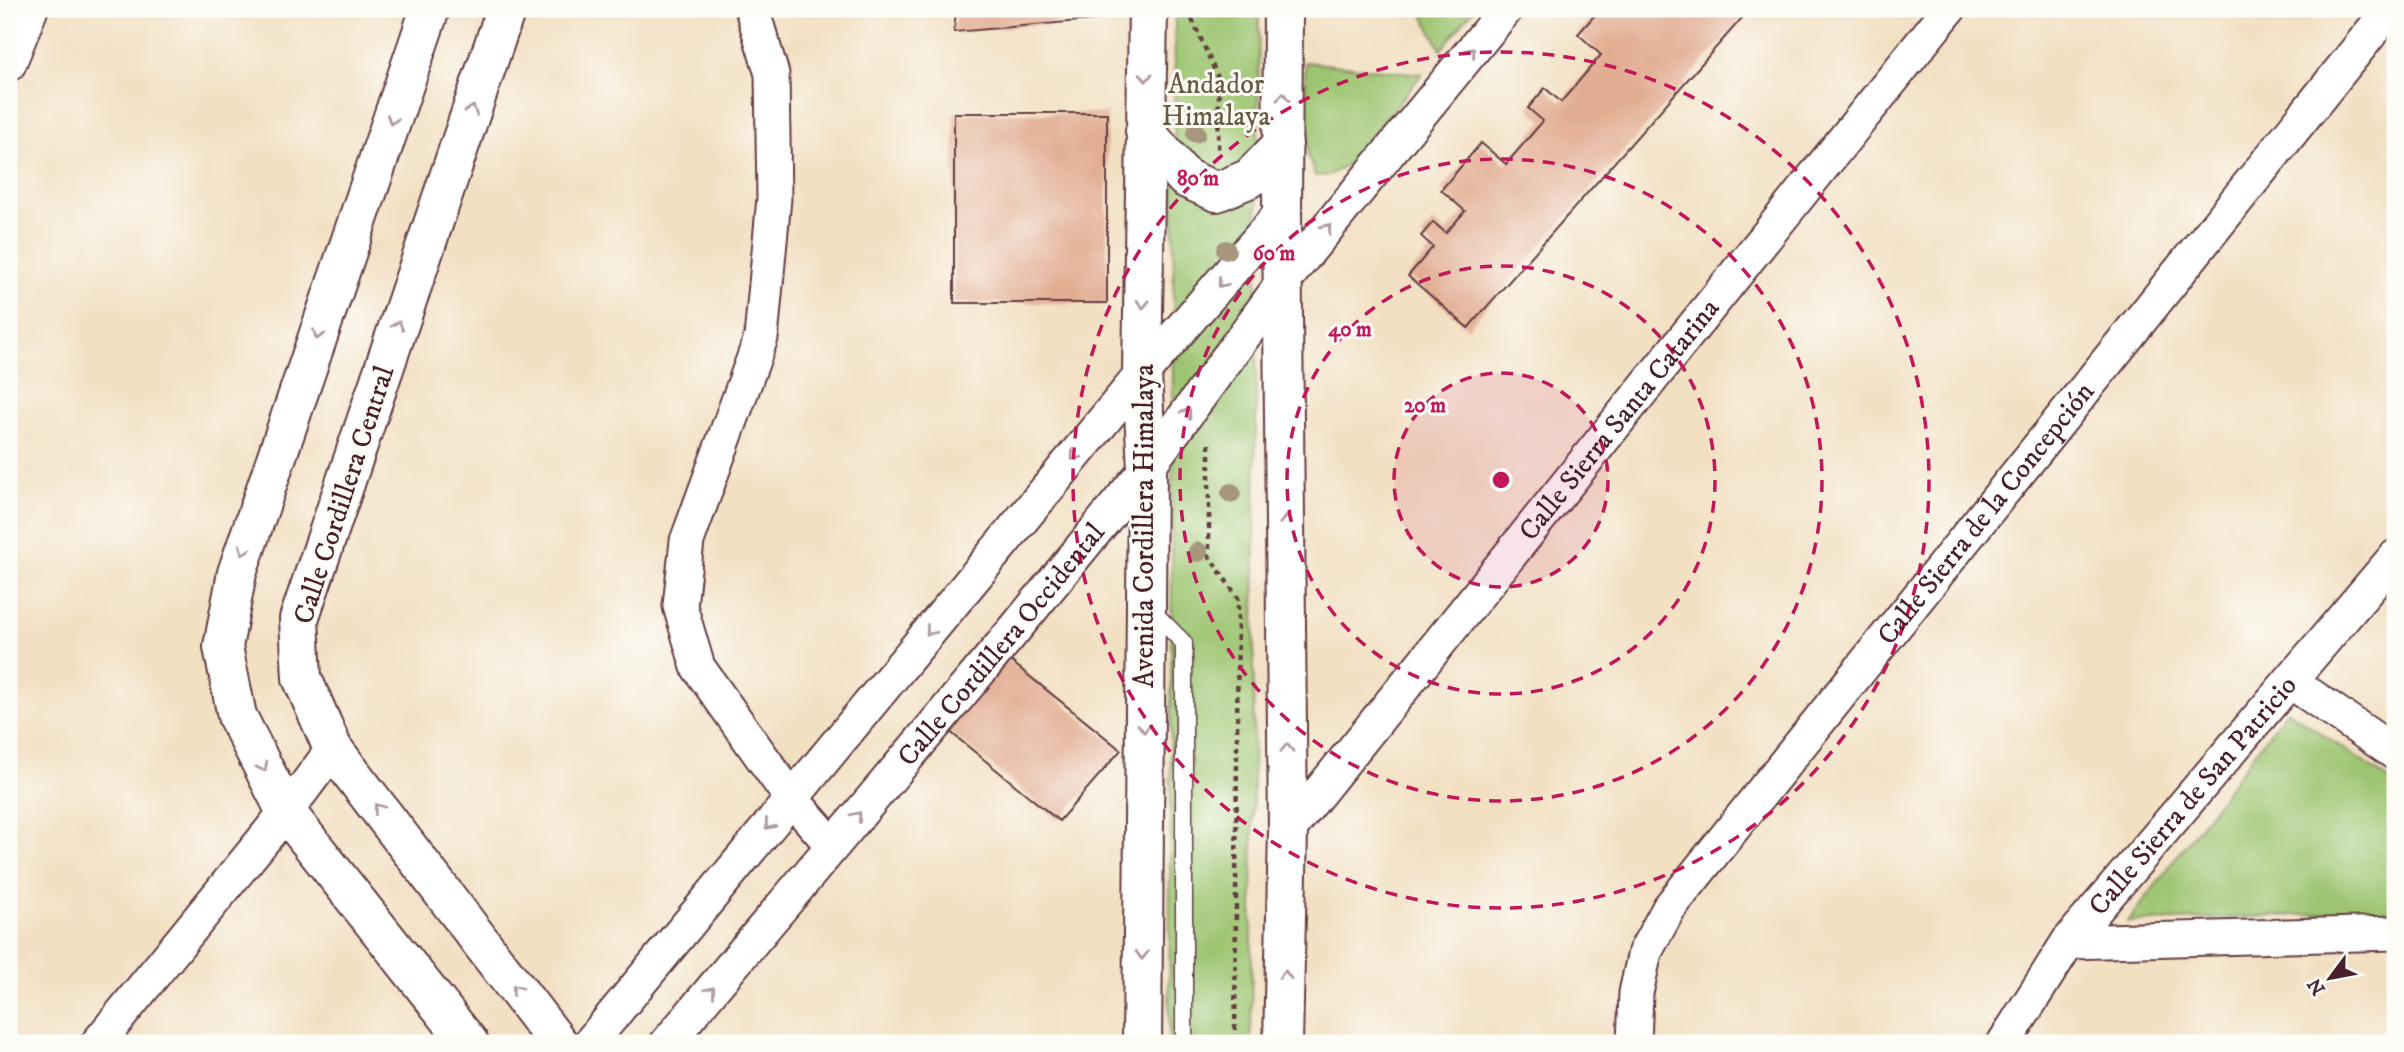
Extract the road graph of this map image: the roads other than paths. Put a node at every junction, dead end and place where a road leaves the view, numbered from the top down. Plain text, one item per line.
1 (32, 9) edge
2 (430, 9) edge
3 (506, 9) edge
4 (752, 9) edge
5 (1148, 9) edge
6 (1283, 9) edge
7 (1506, 9) edge
8 (1949, 9) edge
9 (2390, 9) edge
10 (9, 64) edge
11 (1145, 131) junction
12 (1283, 144) junction
13 (1282, 212) junction
14 (1284, 281) junction
15 (1142, 374) junction
16 (1147, 468) junction
17 (2395, 557) edge
18 (1146, 605) junction
19 (2291, 681) junction
20 (333, 750) junction
21 (2395, 753) edge
22 (791, 798) junction
23 (286, 812) junction
24 (1288, 831) junction
25 (832, 845) junction
26 (2395, 933) edge
27 (2068, 942) junction
28 (98, 1043) edge
29 (469, 1043) edge
30 (558, 1043) edge
31 (590, 1043) edge
32 (667, 1043) edge
33 (1142, 1043) edge
34 (1184, 1043) edge
35 (1283, 1043) edge
36 (1634, 1043) edge
37 (2004, 1043) edge

1 - 10 street
2 -> 23 street
20 -> 3 street, Calle Cordillera Central
4 - 22 street
5 -> 11 street, Avenida Cordillera Himalaya
12 -> 6 street
14 -> 7 street, Calle Cordillera Occidental
8 - 24 street, Calle Sierra Santa Catarina
9 - 36 street, Calle Sierra de la Concepción
11 - 12 street
11 -> 15 street, Avenida Cordillera Himalaya
12 - 13 street
13 - 14 street
13 -> 15 street
16 -> 14 street, Calle Cordillera Occidental
24 -> 14 street
15 - 16 street, Avenida Cordillera Himalaya
15 -> 22 street
16 - 18 street, Avenida Cordillera Himalaya
25 -> 16 street, Calle Cordillera Occidental
17 - 19 street, Calle Sierra de San Patricio
18 -> 33 street, Avenida Cordillera Himalaya
18 - 34 lane
19 - 21 street
19 - 27 street, Calle Sierra de San Patricio
20 - 23 street
30 -> 20 street, Calle Cordillera Central
22 - 25 street
22 -> 31 street
23 - 28 street
23 - 29 street
35 -> 24 street
32 -> 25 street, Calle Cordillera Occidental
26 - 27 street
27 - 37 street, Calle Sierra de San Patricio

